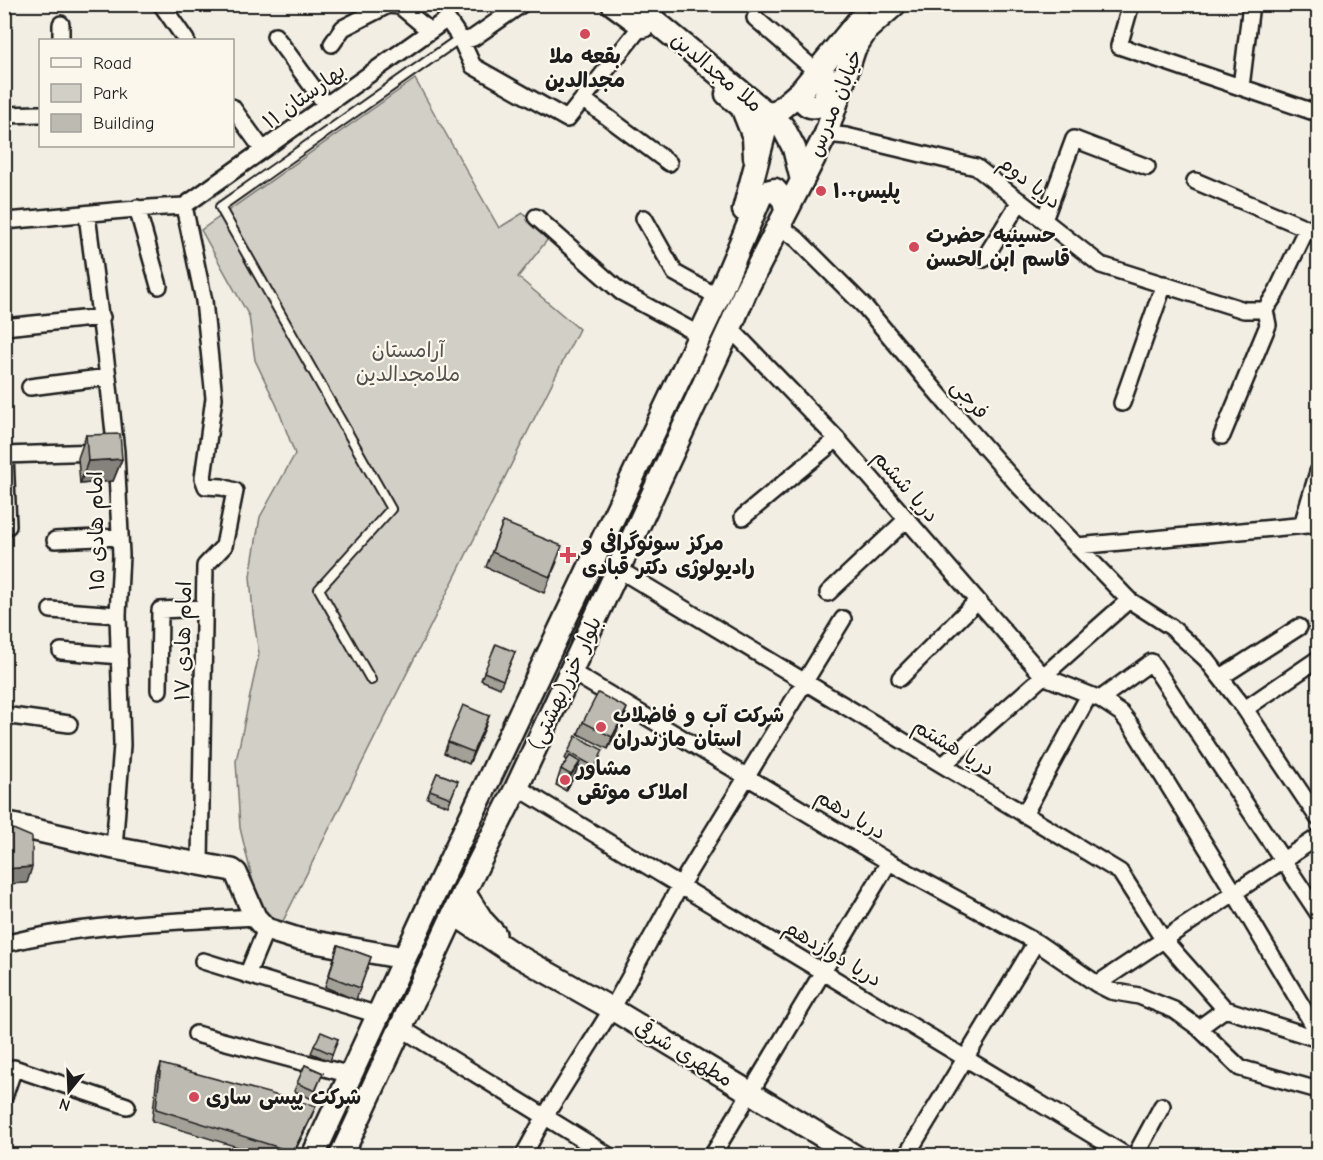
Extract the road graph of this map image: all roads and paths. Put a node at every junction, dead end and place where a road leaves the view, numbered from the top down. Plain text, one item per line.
1 (161, 4) edge
2 (522, 4) edge
3 (614, 4) edge
4 (874, 4) edge
5 (895, 4) edge
6 (1131, 4) edge
7 (1251, 4) edge
8 (449, 12) edge
9 (638, 15) edge
10 (755, 18) dead end
11 (61, 24) dead end
12 (430, 31) junction
13 (275, 36) dead end
14 (460, 38) junction
15 (61, 39) edge
16 (185, 39) edge
17 (332, 44) dead end
18 (854, 49) junction
19 (817, 72) junction
20 (1241, 87) junction
21 (801, 91) junction
22 (583, 99) junction
23 (326, 105) junction
24 (234, 110) edge
25 (1311, 111) dead end
26 (39, 114) edge
27 (4, 115) edge
28 (771, 117) junction
29 (826, 134) junction
30 (263, 150) junction
31 (669, 163) dead end
32 (1147, 167) dead end
33 (756, 170) junction
34 (802, 180) junction
35 (1195, 181) dead end
36 (1020, 201) junction
37 (184, 206) junction
38 (138, 208) junction
39 (87, 215) junction
40 (536, 217) dead end
41 (644, 218) dead end
42 (782, 218) junction
43 (1044, 220) junction
44 (4, 221) edge
45 (1312, 232) edge
46 (984, 258) dead end
47 (1164, 284) junction
48 (159, 286) dead end
49 (718, 297) junction
50 (1266, 310) junction
51 (102, 317) junction
52 (4, 327) edge
53 (730, 328) junction
54 (700, 335) junction
55 (108, 377) junction
56 (30, 387) dead end
57 (1122, 403) dead end
58 (1222, 436) dead end
59 (837, 439) junction
60 (116, 452) junction
61 (5, 455) edge
62 (1318, 472) edge
63 (743, 517) dead end
64 (906, 519) junction
65 (1318, 524) edge
66 (1302, 525) junction
67 (8, 526) dead end
68 (119, 537) junction
69 (55, 540) dead end
70 (1077, 546) junction
71 (618, 568) junction
72 (828, 593) dead end
73 (1129, 600) junction
74 (978, 601) junction
75 (204, 608) junction
76 (51, 610) dead end
77 (118, 615) junction
78 (843, 619) dead end
79 (1299, 627) dead end
80 (61, 651) dead end
81 (120, 656) junction
82 (1318, 659) edge
83 (570, 671) junction
84 (1043, 676) junction
85 (1221, 677) junction
86 (900, 678) dead end
87 (372, 680) dead end
88 (804, 682) junction
89 (159, 690) dead end
90 (1095, 697) junction
91 (1245, 709) junction
92 (4, 715) edge
93 (69, 724) dead end
94 (943, 765) junction
95 (747, 776) junction
96 (517, 787) junction
97 (1024, 814) junction
98 (1318, 818) edge
99 (4, 823) edge
100 (1318, 837) edge
101 (114, 848) junction
102 (1283, 860) junction
103 (889, 862) junction
104 (200, 863) junction
105 (680, 886) junction
106 (464, 892) junction
107 (1234, 892) junction
108 (1318, 913) edge
109 (453, 914) junction
110 (260, 923) junction
111 (1163, 939) junction
112 (1036, 942) junction
113 (4, 944) edge
114 (511, 952) junction
115 (405, 958) junction
116 (203, 961) dead end
117 (823, 972) junction
118 (247, 975) junction
119 (1097, 984) junction
120 (612, 1009) junction
121 (1225, 1009) junction
122 (378, 1015) junction
123 (401, 1028) junction
124 (1199, 1028) junction
125 (1318, 1033) edge
126 (196, 1034) dead end
127 (1318, 1039) edge
128 (965, 1058) junction
129 (351, 1075) junction
130 (1318, 1090) edge
131 (750, 1092) junction
132 (4, 1097) edge
133 (127, 1106) dead end
134 (1162, 1106) dead end
135 (545, 1116) junction
136 (313, 1155) edge
137 (341, 1155) edge
138 (524, 1155) edge
139 (609, 1155) edge
140 (712, 1155) edge
141 (855, 1155) edge
142 (906, 1155) edge
143 (1127, 1155) edge
144 (1135, 1155) edge

1 - 16 street
2 - 14 street
3 - 9 main road, ملا مجدالدین
4 - 19 main road, خیابان مدرس
5 - 18 main road, خیابان مدرس
6 - 20 street
7 - 20 street
8 - 12 street, بهارستان ۱۱
8 - 14 street
9 - 22 street
9 - 28 main road, ملا مجدالدین
9 - 33 main road, ملا مجدالدین
10 - 19 street
11 - 15 street
12 - 17 street
12 - 23 street, بهارستان ۱۱
13 - 23 street
14 - 22 street
14 - 87 lane
18 - 21 main road
18 - 29 main road, خیابان مدرس
19 - 21 main road, خیابان مدرس
20 - 25 street
21 - 28 main road, خیابان مدرس
22 - 31 street
23 - 30 street, بهارستان ۱۱
24 - 30 street
26 - 27 street
28 - 33 main road
28 - 34 main road, ملا مجدالدین
29 - 34 main road, خیابان مدرس
29 - 36 street, دریا دوم
30 - 37 street, بهارستان ۱۱
32 - 43 street
33 - 49 main road
34 - 42 main road, خیابان مدرس
35 - 45 street
36 - 43 street, دریا دوم
36 - 46 street
37 - 38 street
37 - 75 street, امام هادی ۱۷
38 - 39 street
38 - 48 street
39 - 44 street
39 - 51 street, امام هادی ۱۵
40 - 54 street
41 - 49 street
42 - 49 main road
42 - 53 main road, بلوار خزر(بهشتی)
42 - 70 street, فرجی
43 - 47 street, دریا دوم
45 - 50 street
47 - 50 street, دریا دوم
47 - 57 street
49 - 54 main road, بلوار خزر(بهشتی)
50 - 58 street
51 - 52 street
51 - 55 street, امام هادی ۱۵
53 - 59 street, دریا ششم
53 - 71 main road, بلوار خزر(بهشتی)
54 - 115 main road, بلوار خزر(بهشتی)
55 - 56 street
55 - 60 street, امام هادی ۱۵
59 - 63 street
59 - 64 street, دریا ششم
60 - 61 street
60 - 68 street, امام هادی ۱۵
61 - 67 street
62 - 66 street
64 - 72 street
64 - 74 street, دریا ششم
65 - 66 street
66 - 70 street
68 - 69 street
68 - 77 street, امام هادی ۱۵
70 - 73 street, فرجی
71 - 83 main road, بلوار خزر(بهشتی)
71 - 88 street, دریا هشتم
73 - 84 street
73 - 85 street, فرجی
74 - 84 street, دریا ششم
74 - 86 street
75 - 89 street
75 - 104 street, امام هادی ۱۷
76 - 77 street
77 - 81 street, امام هادی ۱۵
78 - 88 street
79 - 85 street
80 - 81 street
81 - 101 street, امام هادی ۱۵
82 - 91 street
83 - 95 street, دریا دهم
83 - 96 main road, بلوار خزر(بهشتی)
84 - 90 street
84 - 94 street
85 - 91 street, فرجی
88 - 94 street, دریا هشتم
88 - 95 street
90 - 97 street
90 - 102 street
90 - 107 street
91 - 98 street, فرجی
92 - 93 street
94 - 97 street, دریا هشتم
95 - 103 street, دریا دهم
95 - 105 street
96 - 105 street, دریا دوازدهم
96 - 106 main road, بلوار خزر(بهشتی)
97 - 111 street, دریا هشتم
99 - 101 main road
100 - 102 street
101 - 104 main road
102 - 107 street
102 - 108 street
103 - 112 street, دریا دهم
103 - 117 street
104 - 110 main road
105 - 117 street, دریا دوازدهم
105 - 120 street
106 - 109 main road, بلوار خزر(بهشتی)
106 - 114 main road
107 - 111 street
107 - 125 street
109 - 114 main road
109 - 123 main road, بلوار خزر(بهشتی)
110 - 113 street
110 - 115 main road
110 - 118 street
111 - 119 street
111 - 121 street, دریا هشتم
112 - 119 street, دریا دهم
112 - 128 street
114 - 120 main road, مطهری شرقی
115 - 122 main road, بلوار خزر(بهشتی)
116 - 118 street
117 - 128 street, دریا دوازدهم
117 - 131 street
118 - 122 street
119 - 124 street, دریا دهم
120 - 131 main road, مطهری شرقی
120 - 135 street
121 - 124 street
121 - 127 street
122 - 129 main road, بلوار خزر(بهشتی)
123 - 135 street
123 - 137 main road, بلوار خزر(بهشتی)
124 - 130 street, دریا دهم
126 - 129 street
128 - 142 street
128 - 143 street, دریا دوازدهم
129 - 136 main road, بلوار خزر(بهشتی)
131 - 140 street
131 - 141 main road, مطهری شرقی
132 - 133 street
134 - 144 street
135 - 138 street
135 - 139 street

